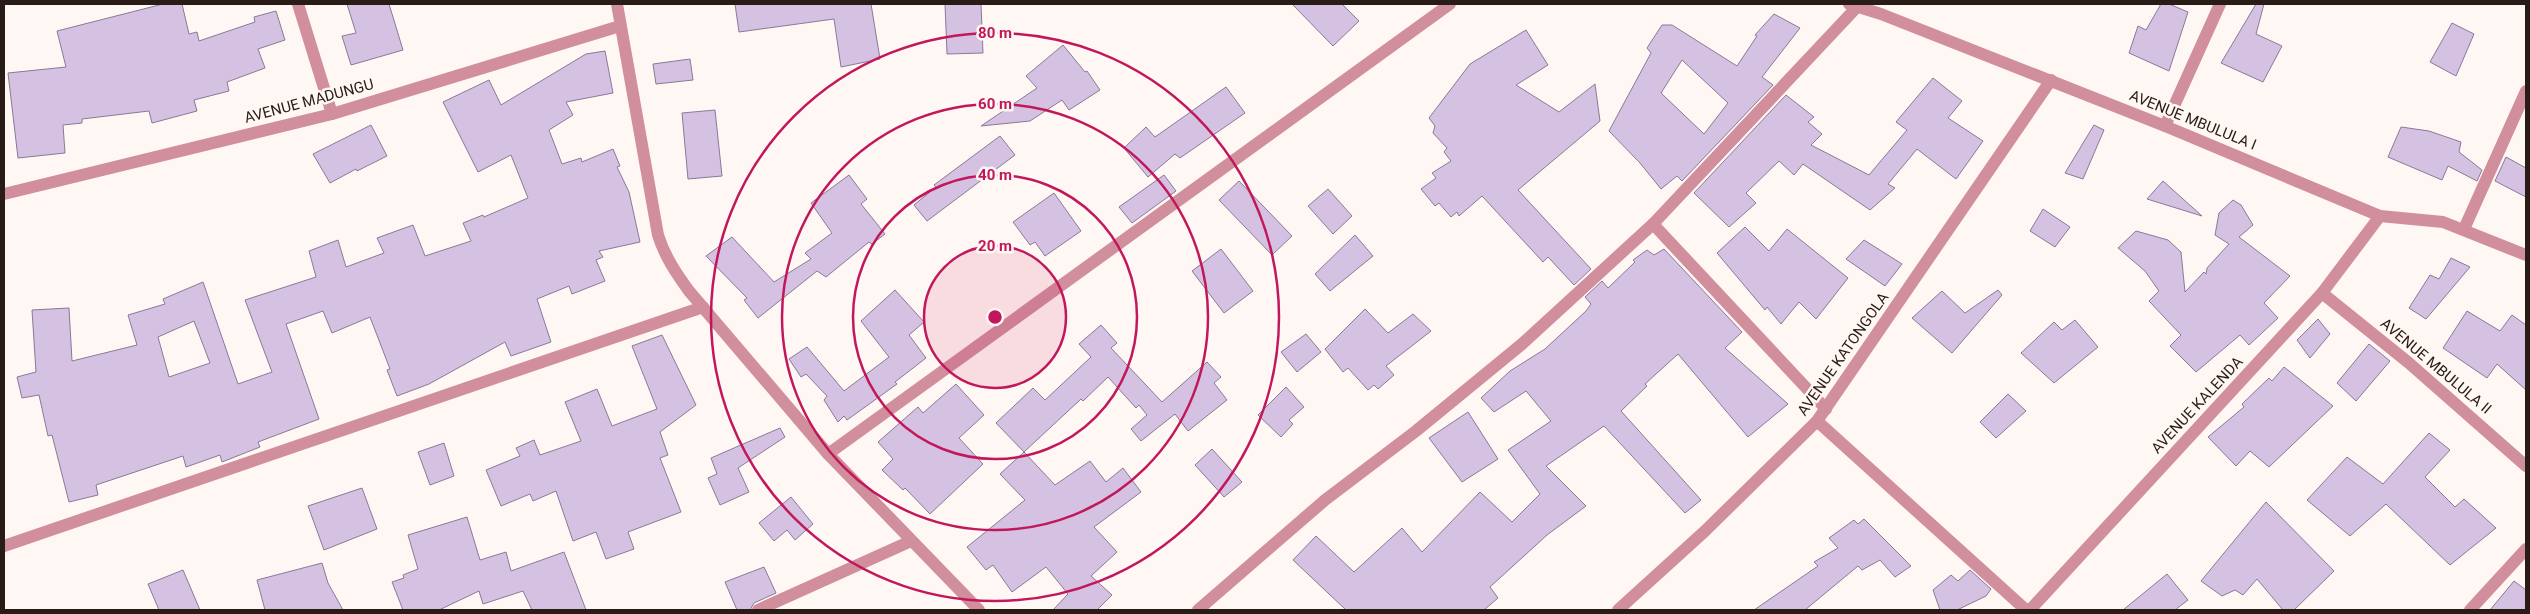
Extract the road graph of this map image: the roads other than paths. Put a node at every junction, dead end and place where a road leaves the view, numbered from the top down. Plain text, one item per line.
1 (298, 4) edge
2 (617, 4) edge
3 (1450, 4) edge
4 (2220, 4) edge
5 (1853, 5) edge
6 (1883, 9) edge
7 (620, 26) junction
8 (2051, 80) junction
9 (2526, 91) edge
10 (332, 114) junction
11 (2165, 126) junction
12 (4, 194) edge
13 (2380, 216) junction
14 (1653, 224) junction
15 (2464, 229) junction
16 (2526, 255) edge
17 (2322, 293) junction
18 (702, 307) junction
19 (1826, 409) junction
20 (1817, 421) junction
21 (828, 454) junction
22 (2526, 466) edge
23 (911, 541) junction
24 (4, 546) edge
25 (2526, 549) edge
26 (758, 610) edge
27 (979, 610) edge
28 (1198, 610) edge
29 (1618, 610) edge
30 (2028, 610) edge
31 (2470, 610) edge

1 - 10 street
2 - 7 street
3 - 21 street
4 - 11 street
5 - 6 street, AVENUE MBULULA I
5 - 14 street
6 - 8 street, AVENUE MBULULA I
7 - 10 street, AVENUE MADUNGU
7 - 18 street
8 - 11 street, AVENUE MBULULA I
8 - 19 street, AVENUE KATONGOLA
9 - 15 street
10 - 12 street, AVENUE MADUNGU
11 - 13 street, AVENUE MBULULA I
13 - 15 street, AVENUE MBULULA I
13 - 17 street, AVENUE KALENDA
14 - 19 street
14 - 28 street
15 - 16 street, AVENUE MBULULA I
17 - 22 street, AVENUE MBULULA II
17 - 30 street, AVENUE KALENDA
18 - 21 street
18 - 24 street
19 - 20 street, AVENUE KATONGOLA
20 - 29 street, AVENUE KATONGOLA
20 - 30 street
21 - 23 street
23 - 26 street
23 - 27 street
25 - 31 street

